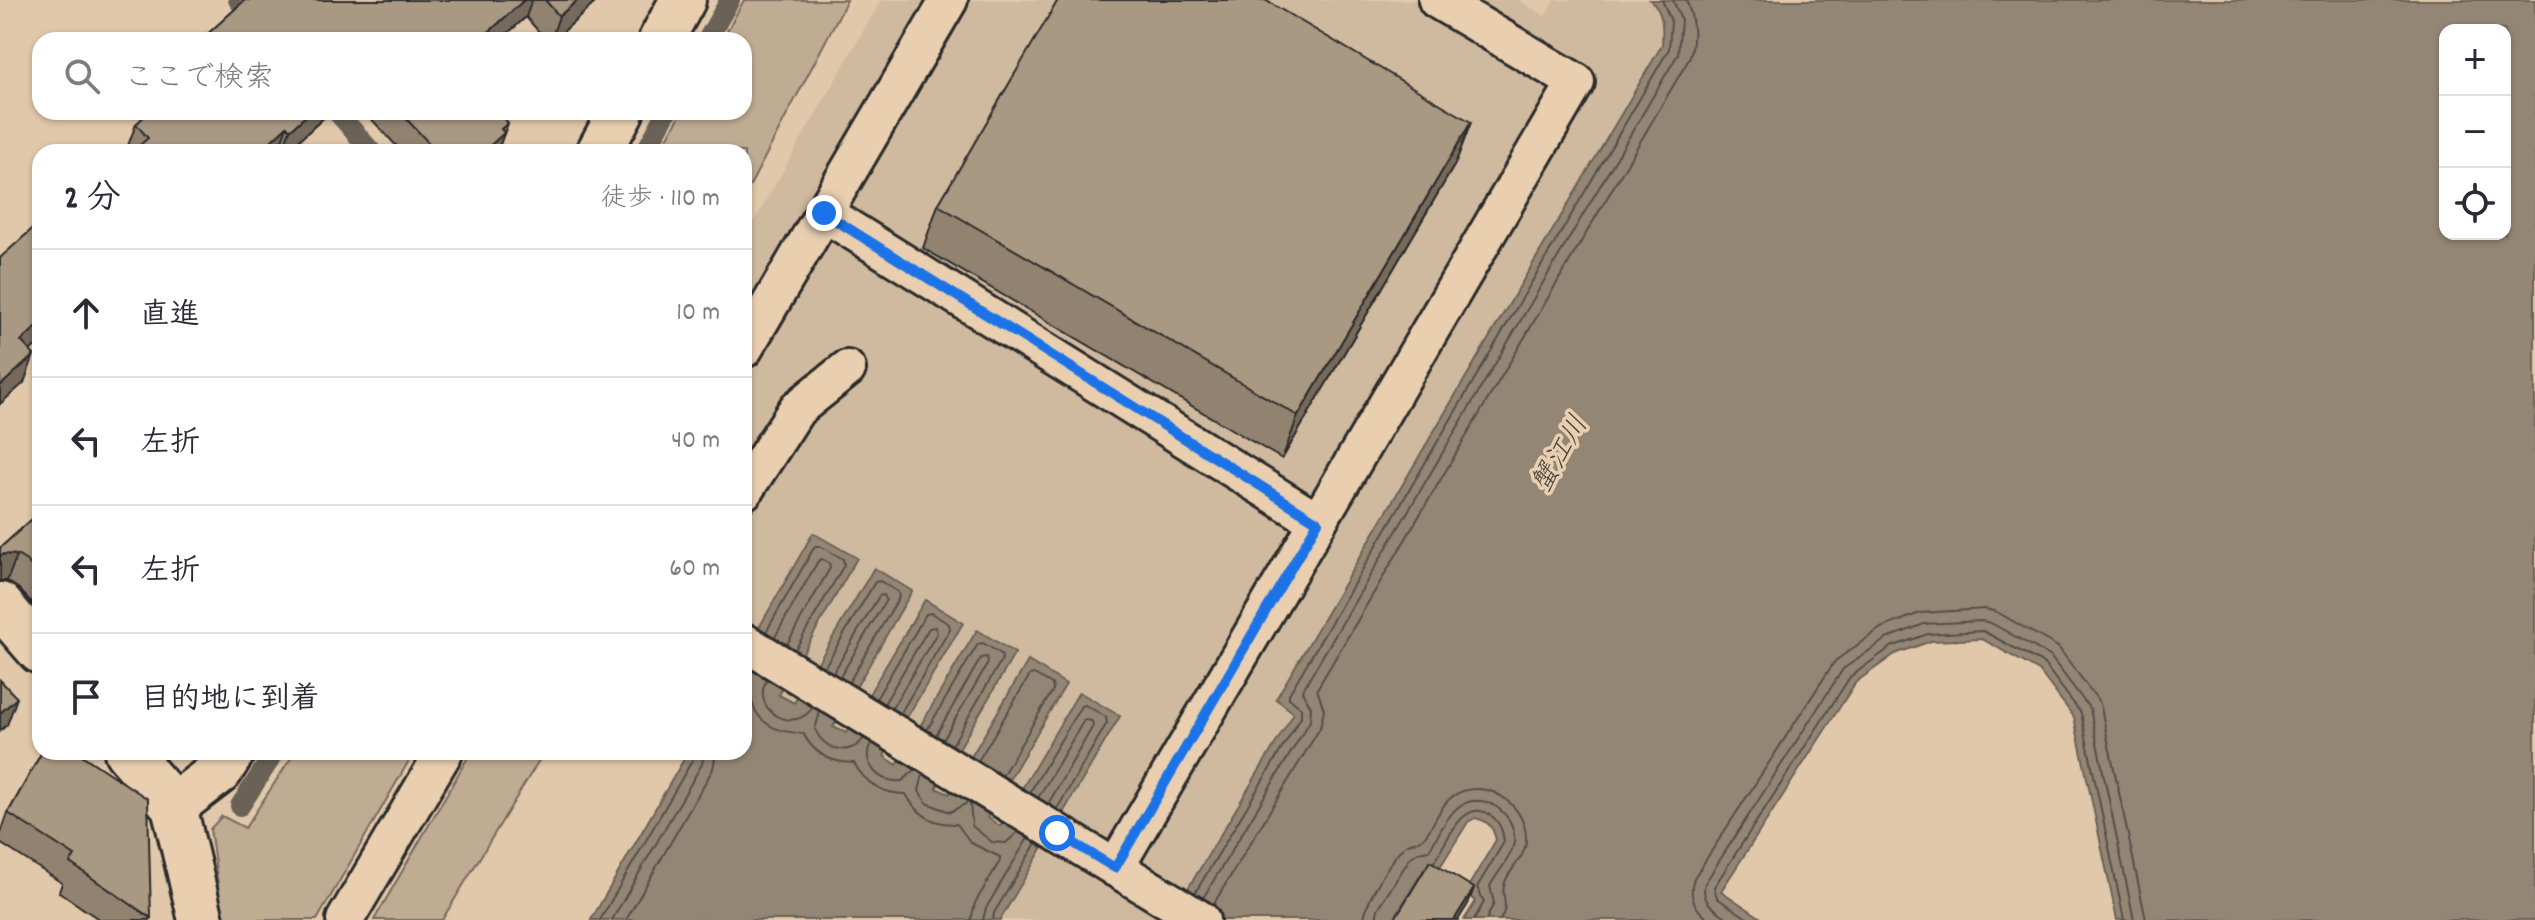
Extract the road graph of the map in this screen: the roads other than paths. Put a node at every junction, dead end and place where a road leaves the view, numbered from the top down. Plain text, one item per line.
1 (683, 0) edge
2 (949, 0) edge
3 (1437, 0) edge
4 (665, 32) edge
5 (617, 120) edge
6 (603, 144) edge
7 (824, 213) junction
8 (752, 335) edge
9 (847, 369) dead end
10 (752, 479) edge
11 (1318, 522) junction
12 (0, 605) edge
13 (32, 642) edge
14 (752, 647) edge
15 (134, 760) edge
16 (227, 760) edge
17 (439, 760) edge
18 (174, 806) junction
19 (1115, 868) junction
20 (201, 920) edge
21 (345, 920) edge
22 (1201, 920) edge

1 - 4 street
2 - 7 lane
3 - 11 lane
5 - 6 street
7 - 8 lane
7 - 11 lane
9 - 10 lane
11 - 19 lane
12 - 13 street
14 - 19 lane
15 - 18 street
16 - 18 street
17 - 21 lane
18 - 20 street
19 - 22 lane

